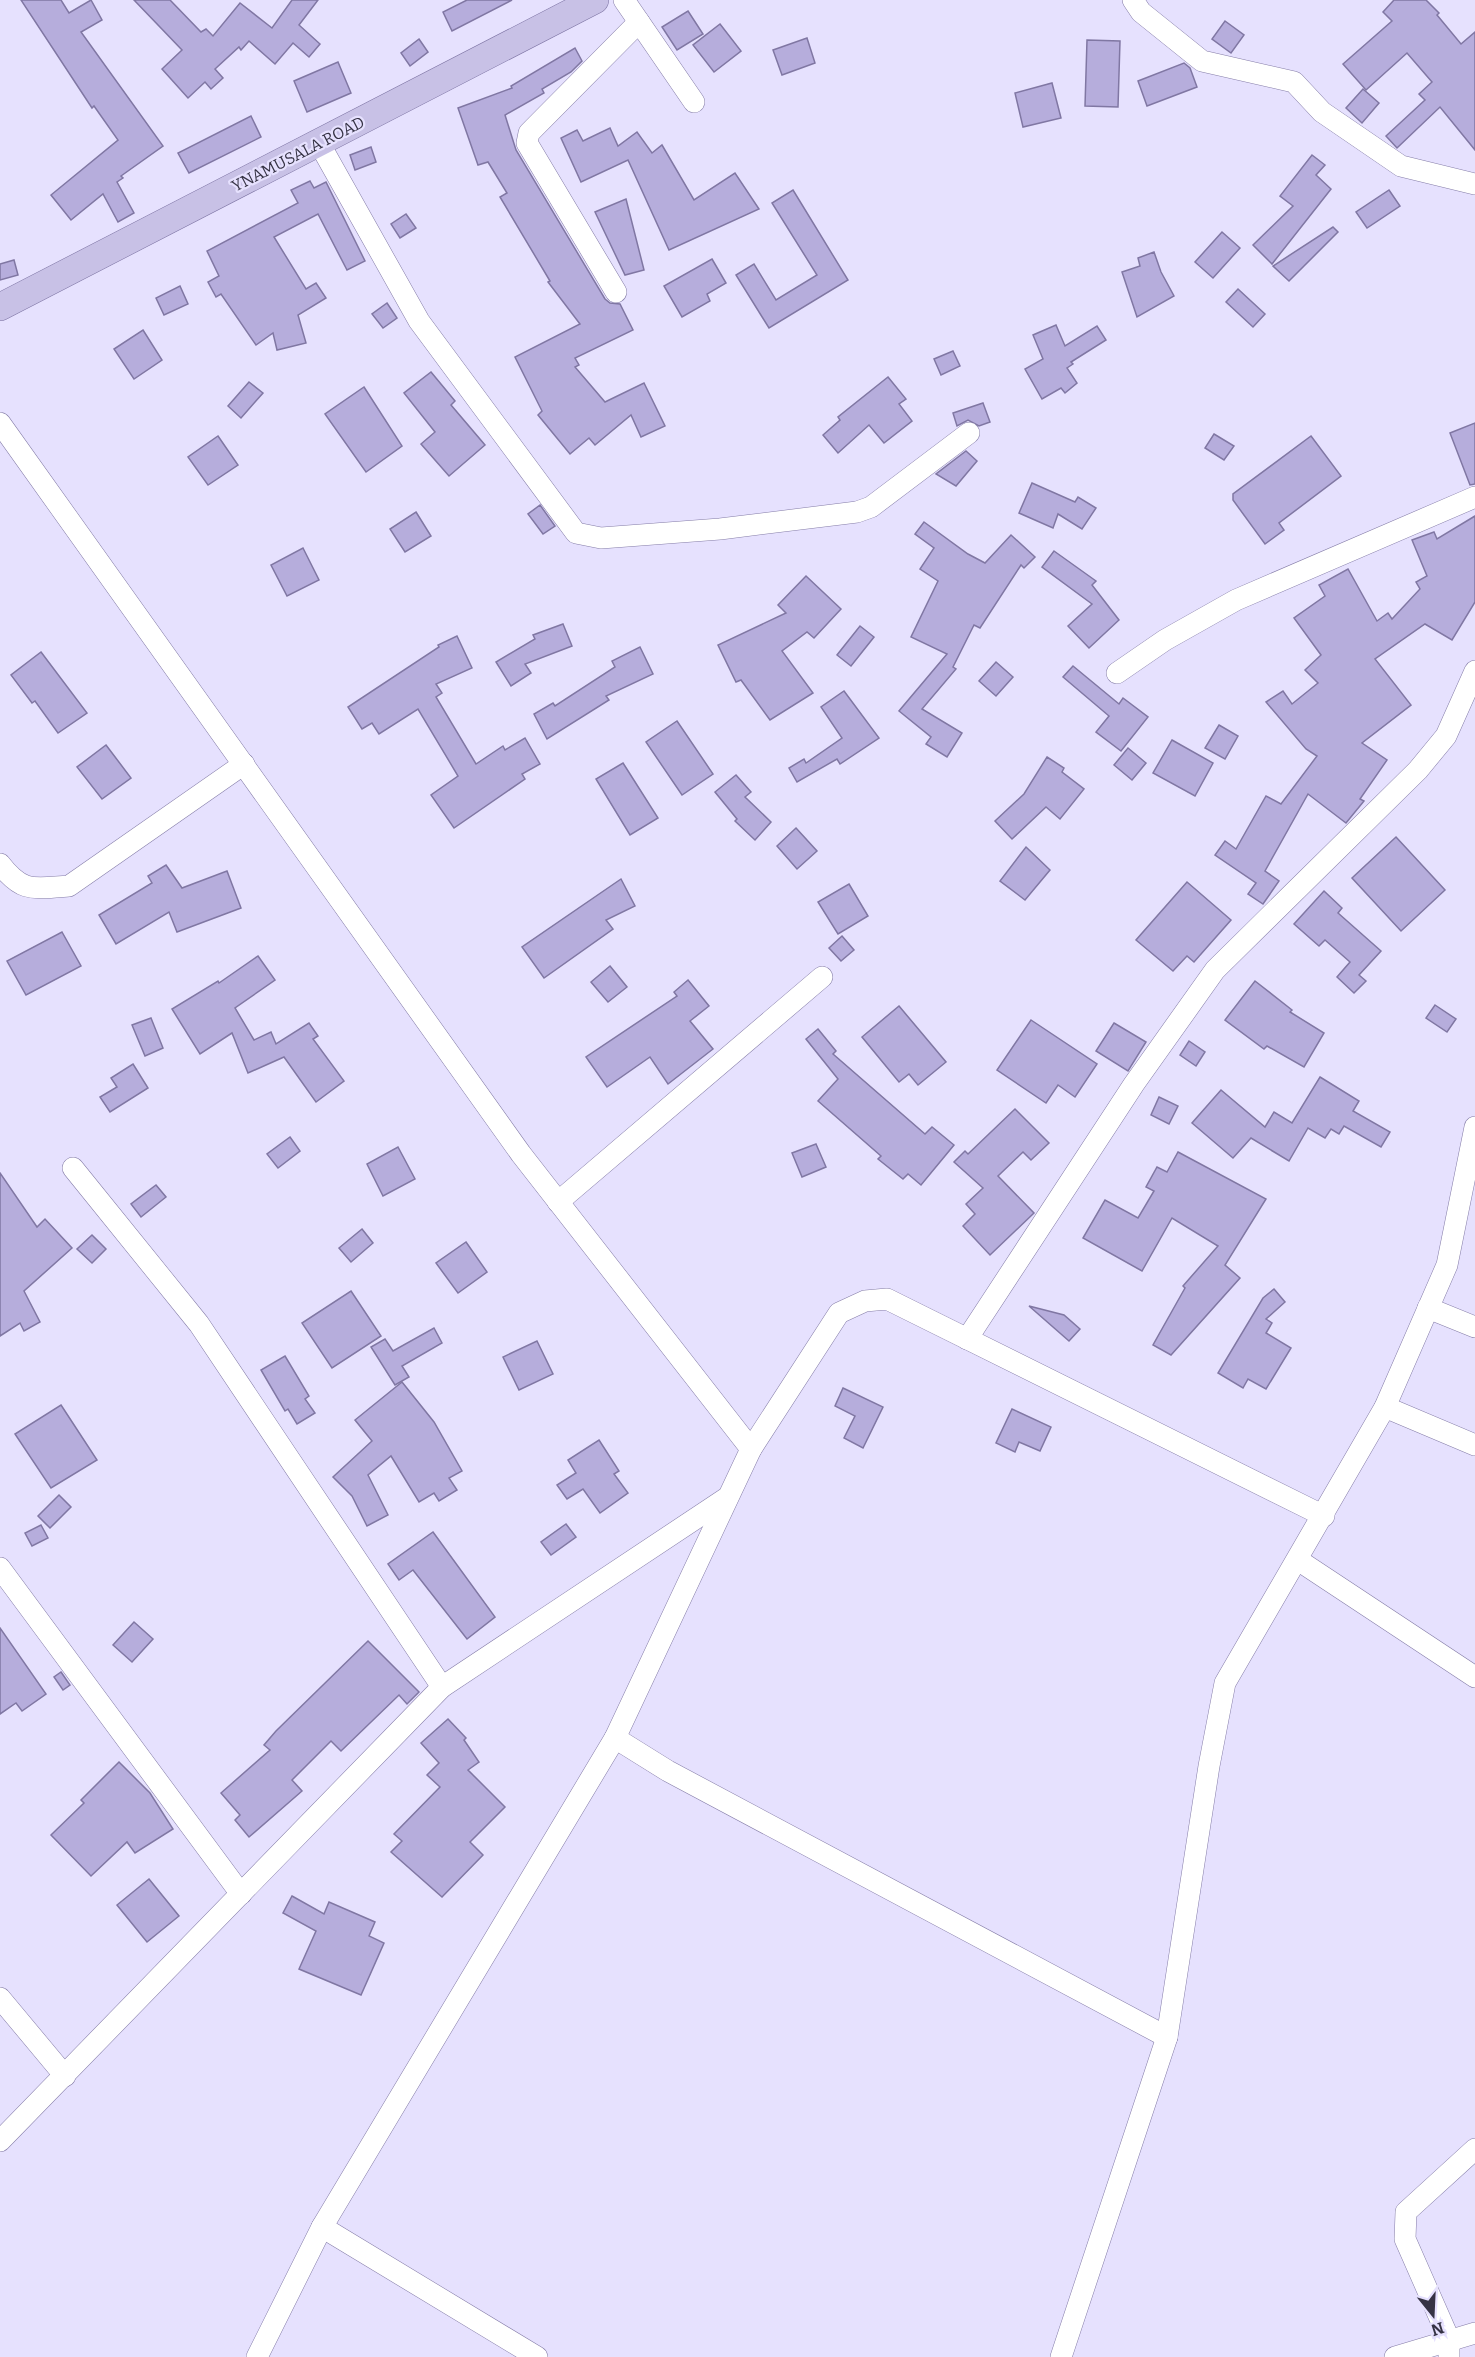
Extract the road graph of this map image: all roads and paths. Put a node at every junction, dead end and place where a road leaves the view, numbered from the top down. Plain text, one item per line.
1 (595, 0) edge
2 (624, 0) edge
3 (1133, 0) edge
4 (639, 22) junction
5 (694, 102) dead end
6 (319, 143) junction
7 (1475, 184) edge
8 (616, 292) dead end
9 (0, 307) edge
10 (0, 423) edge
11 (969, 433) dead end
12 (1475, 496) edge
13 (1475, 671) edge
14 (1117, 673) dead end
15 (244, 764) junction
16 (0, 864) edge
17 (822, 977) dead end
18 (1475, 1127) edge
19 (73, 1168) dead end
20 (558, 1202) junction
21 (1428, 1308) junction
22 (1475, 1327) edge
23 (967, 1339) junction
24 (1385, 1407) junction
25 (1475, 1445) edge
26 (751, 1449) junction
27 (725, 1498) junction
28 (1324, 1516) junction
29 (1298, 1560) junction
30 (0, 1568) edge
31 (1475, 1677) edge
32 (442, 1687) junction
33 (615, 1738) junction
34 (241, 1894) junction
35 (0, 1998) edge
36 (1167, 2037) junction
37 (64, 2076) junction
38 (0, 2140) edge
39 (1475, 2149) edge
40 (322, 2227) junction
41 (1475, 2333) edge
42 (1449, 2348) edge
43 (257, 2357) edge
44 (537, 2357) edge
45 (1061, 2357) edge
46 (1395, 2357) edge

1 - 6 main road, YNAMUSALA ROAD
2 - 4 street
3 - 7 street
4 - 5 street
4 - 8 street
6 - 9 main road, YNAMUSALA ROAD
6 - 11 street
10 - 15 street
12 - 14 street
13 - 23 street
15 - 16 street
15 - 20 street
17 - 20 street
18 - 21 street
19 - 32 street
20 - 26 street
21 - 22 street
21 - 24 street
23 - 26 street
23 - 28 street
24 - 25 street
24 - 28 street
26 - 27 street
27 - 32 street
27 - 33 street
28 - 29 street
29 - 31 street
29 - 36 street
30 - 34 street
32 - 34 street
33 - 36 street
33 - 40 street
34 - 37 street
35 - 37 street
36 - 45 street
37 - 38 street
39 - 42 street
40 - 43 street
40 - 44 street
41 - 42 street
42 - 46 street

